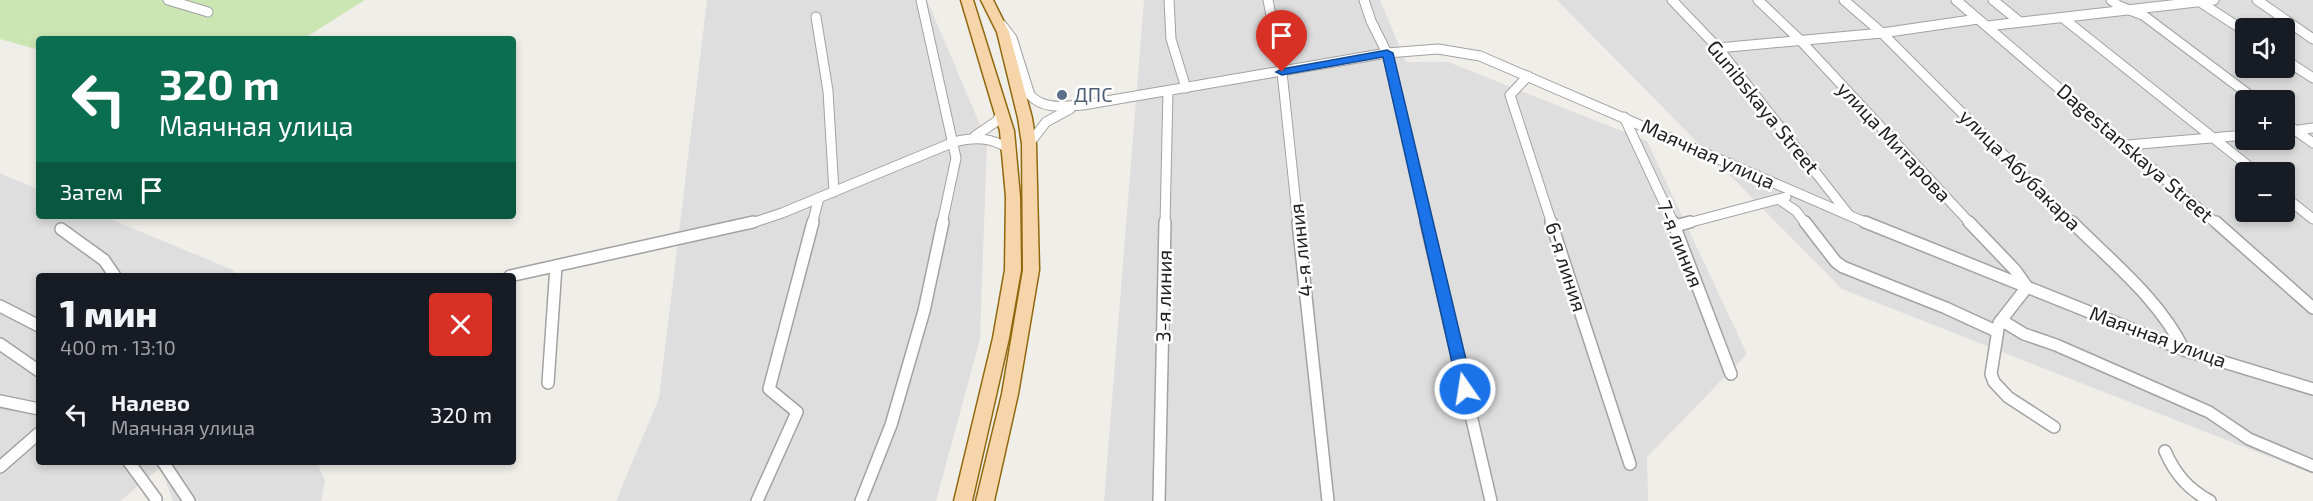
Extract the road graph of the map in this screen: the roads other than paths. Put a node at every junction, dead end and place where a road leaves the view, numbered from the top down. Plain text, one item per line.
1 (168, 0) edge
2 (921, 0) edge
3 (967, 0) edge
4 (987, 0) edge
5 (1169, 0) edge
6 (1268, 0) edge
7 (1364, 0) edge
8 (1672, 0) edge
9 (1758, 0) edge
10 (1844, 0) edge
11 (1956, 0) edge
12 (1994, 0) edge
13 (2111, 0) edge
14 (2214, 0) edge
15 (2257, 0) edge
16 (2200, 2) junction
17 (2132, 10) junction
18 (208, 12) dead end
19 (816, 17) dead end
20 (997, 18) junction
21 (2063, 18) junction
22 (1978, 19) junction
23 (2020, 22) junction
24 (2235, 25) edge
25 (1987, 26) junction
26 (1882, 33) junction
27 (2313, 39) edge
28 (1800, 40) junction
29 (1718, 48) junction
30 (1387, 53) junction
31 (2295, 66) edge
32 (1282, 72) junction
33 (1528, 76) junction
34 (2313, 78) edge
35 (1186, 88) junction
36 (2243, 90) edge
37 (1168, 91) junction
38 (1083, 105) junction
39 (1002, 111) junction
40 (1624, 117) junction
41 (2313, 128) edge
42 (2296, 131) joint
43 (2235, 136) edge
44 (2212, 137) junction
45 (972, 138) junction
46 (954, 142) junction
47 (2313, 143) edge
48 (1029, 144) junction
49 (2128, 145) junction
50 (1009, 148) junction
51 (2243, 162) edge
52 (1792, 191) junction
53 (834, 192) junction
54 (819, 198) junction
55 (1780, 200) junction
56 (2295, 205) edge
57 (1850, 216) junction
58 (2313, 219) edge
59 (1675, 226) junction
60 (61, 229) dead end
61 (556, 266) junction
62 (113, 273) edge
63 (516, 275) edge
64 (2027, 286) junction
65 (0, 306) edge
66 (2313, 308) edge
67 (2001, 320) junction
68 (36, 324) edge
69 (1996, 332) junction
70 (0, 344) edge
71 (2184, 350) junction
72 (36, 369) edge
73 (1731, 374) dead end
74 (548, 383) dead end
75 (2313, 389) edge
76 (0, 401) edge
77 (36, 408) edge
78 (2054, 427) dead end
79 (36, 436) edge
80 (2165, 452) dead end
81 (1630, 464) dead end
82 (131, 465) edge
83 (165, 465) edge
84 (2313, 466) edge
85 (0, 467) edge
86 (156, 498) dead end
87 (189, 501) edge
88 (757, 501) edge
89 (861, 501) edge
90 (963, 501) edge
91 (985, 501) edge
92 (1159, 501) edge
93 (1328, 501) edge
94 (1491, 501) edge
95 (2210, 501) edge

1 - 18 street
2 - 46 street
3 - 39 main road
4 - 20 main road
5 - 35 street
6 - 32 street, 4-я линия
7 - 30 street
8 - 29 street, Gunibskaya Street
9 - 28 street, улица Митарова
10 - 26 street, улица Абубакара
11 - 22 street, Dagestanskaya Street
12 - 23 street
13 - 17 street
14 - 16 street
15 - 27 street
16 - 17 street
16 - 24 street
17 - 21 street
17 - 36 street
19 - 53 street
20 - 38 street
20 - 48 main road
21 - 23 street
21 - 44 street
22 - 25 street, Dagestanskaya Street
22 - 26 street
23 - 25 street
25 - 49 street, Dagestanskaya Street
26 - 28 street
26 - 71 street, улица Абубакара
28 - 29 street
28 - 64 street, улица Митарова
29 - 57 street, Gunibskaya Street
30 - 32 street, Маячная улица
30 - 33 street, Маячная улица
30 - 94 street
31 - 34 street
32 - 35 street, Маячная улица
32 - 93 street, 4-я линия
33 - 40 street, Маячная улица
33 - 81 street, 6-я линия
35 - 37 street, Маячная улица
37 - 38 street, Маячная улица
37 - 92 street, 3-я линия
38 - 48 street
39 - 45 street
39 - 50 main road
40 - 52 street, Маячная улица
40 - 59 street, 7-я линия
41 - 42 street
42 - 47 street
43 - 44 street
44 - 49 street
44 - 51 street
45 - 46 street
45 - 50 street
46 - 53 street
46 - 89 street
48 - 91 main road
49 - 66 street, Dagestanskaya Street
50 - 90 main road
52 - 55 street
52 - 57 street, Маячная улица
53 - 54 street
54 - 61 street
54 - 88 street
55 - 59 street
55 - 69 street
56 - 58 street
57 - 64 street, Маячная улица
59 - 73 street, 7-я линия
60 - 62 street
61 - 63 street
61 - 74 street
64 - 67 street
64 - 71 street, Маячная улица
65 - 68 street
67 - 69 street
67 - 84 street
69 - 78 street
70 - 72 street
71 - 75 street, Маячная улица
76 - 77 street
79 - 85 street
80 - 95 street
82 - 86 street
83 - 87 street

